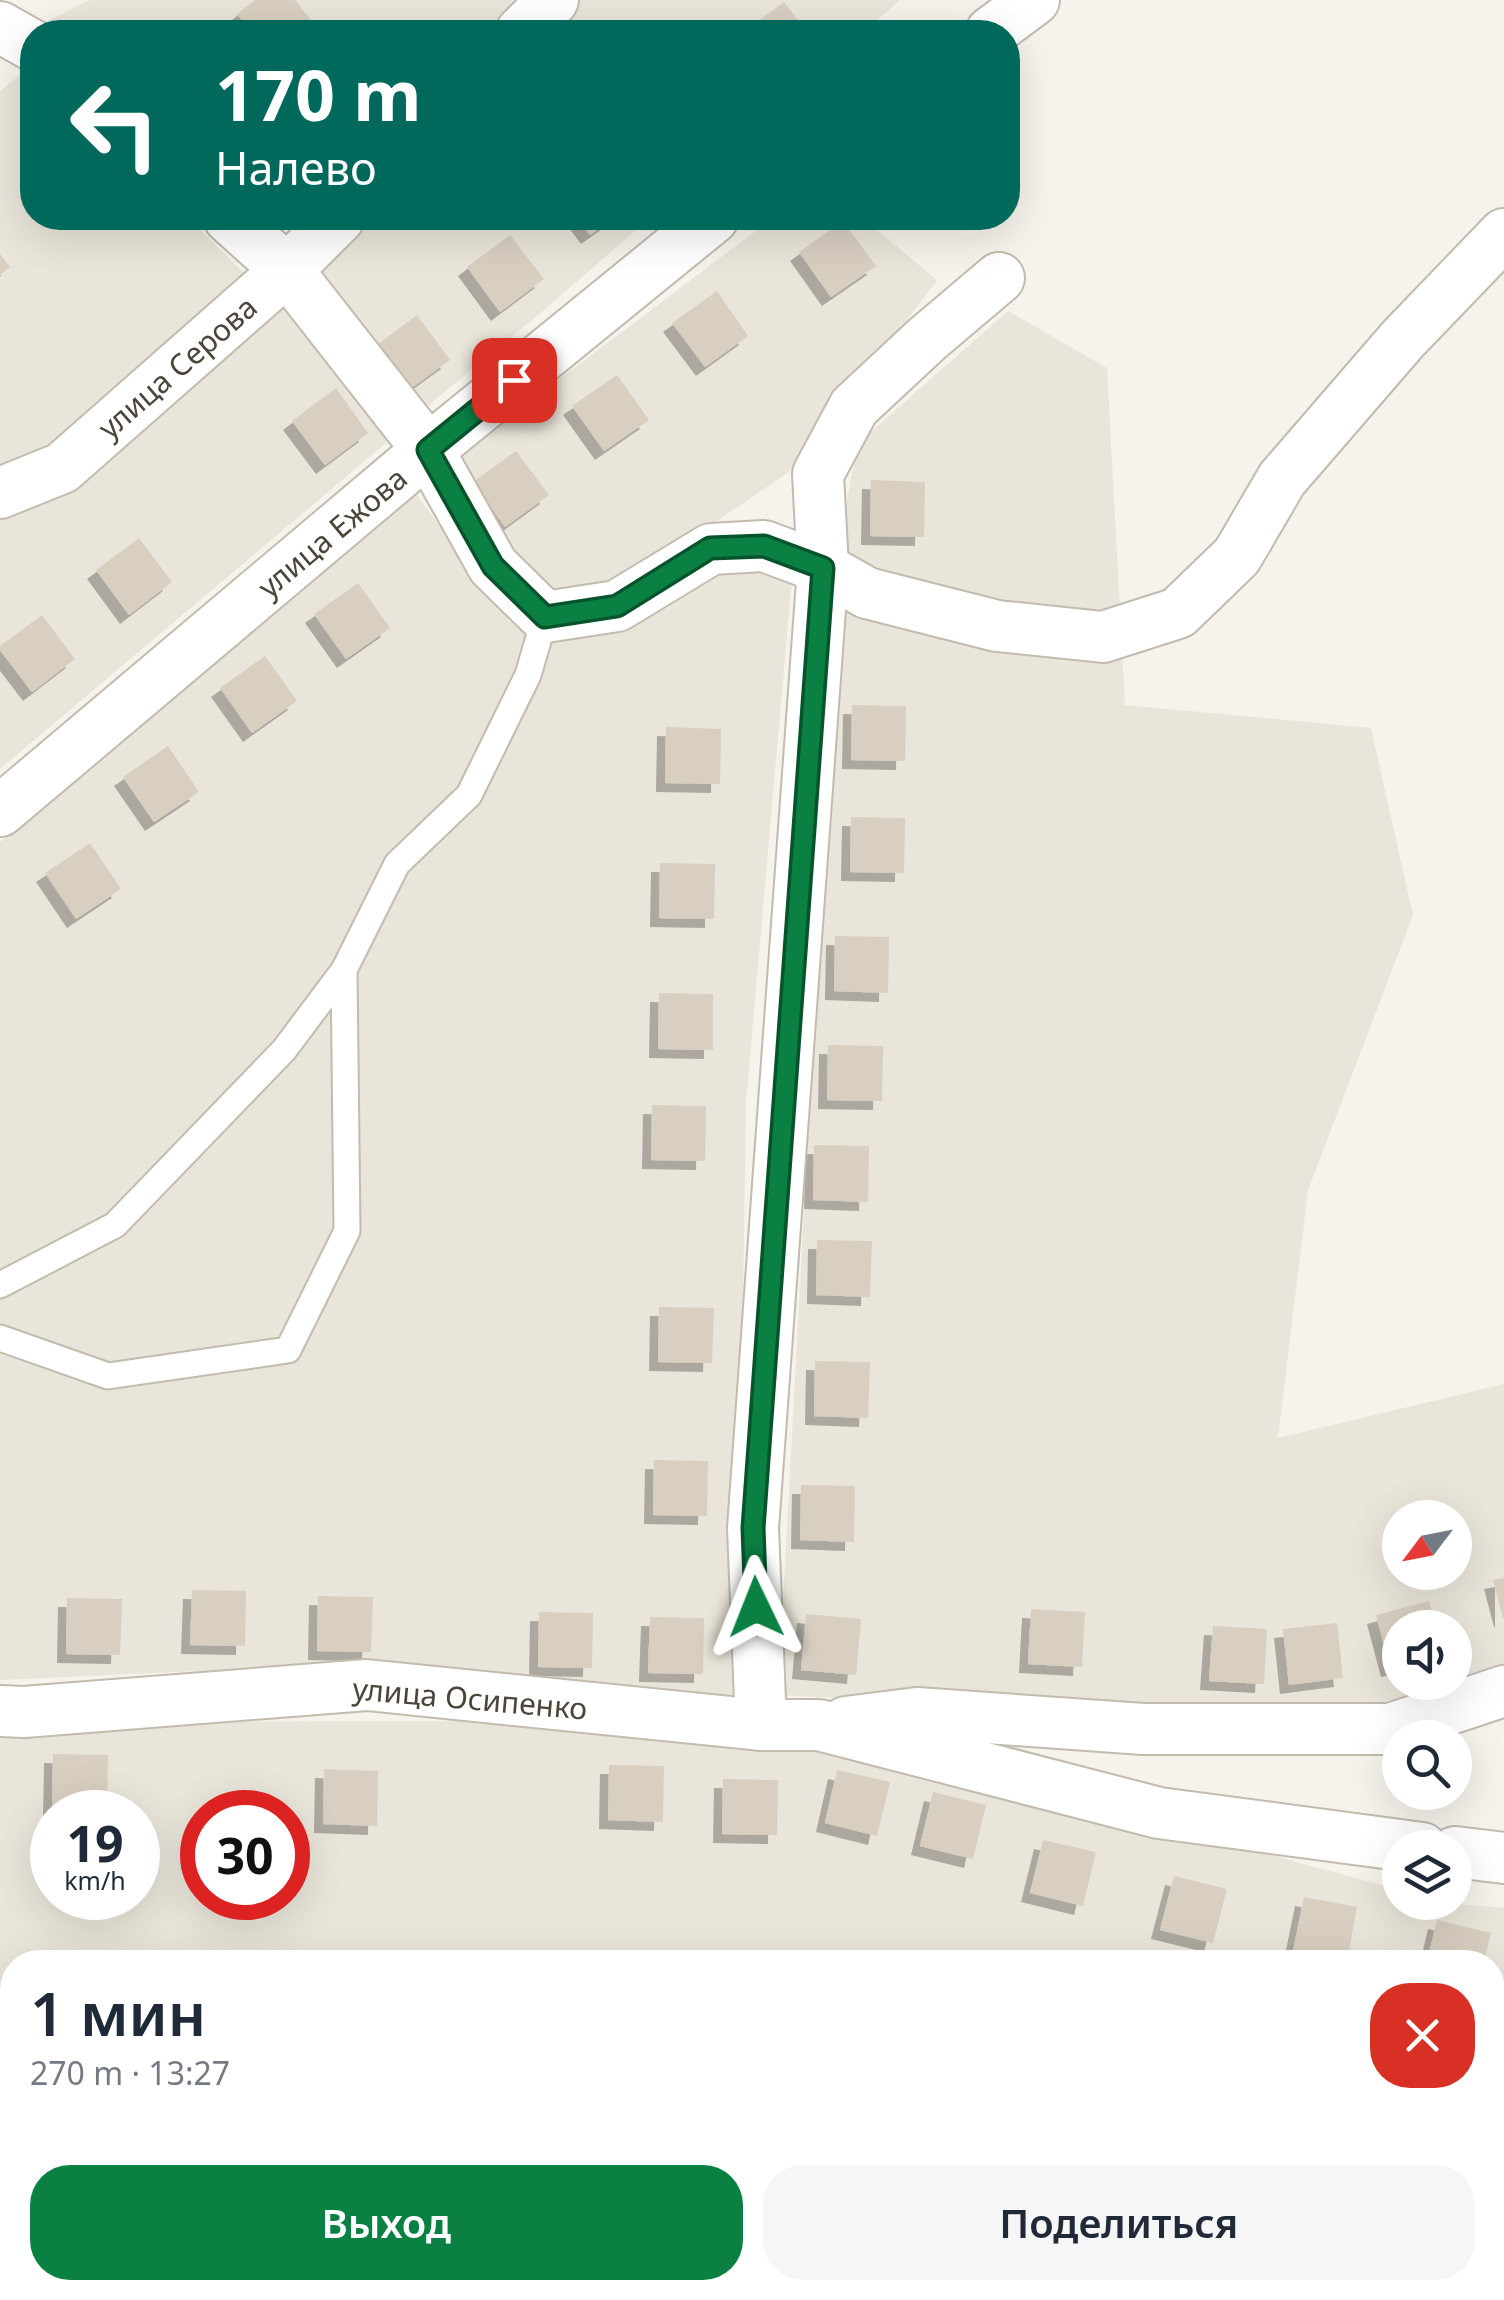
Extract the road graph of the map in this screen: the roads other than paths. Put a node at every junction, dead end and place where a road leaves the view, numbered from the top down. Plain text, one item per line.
1 (552, 0) edge
2 (1034, 0) edge
3 (533, 20) edge
4 (1007, 20) edge
5 (243, 230) edge
6 (327, 230) edge
7 (698, 230) edge
8 (1504, 234) edge
9 (288, 270) junction
10 (999, 278) dead end
11 (428, 450) junction
12 (0, 493) edge
13 (823, 568) junction
14 (545, 617) junction
15 (0, 811) edge
16 (344, 970) junction
17 (0, 1285) edge
18 (0, 1338) edge
19 (1504, 1690) edge
20 (0, 1712) edge
21 (762, 1725) junction
22 (819, 1725) junction
23 (1382, 1843) edge
24 (1472, 1854) edge
25 (1504, 1858) edge

1 - 3 street
2 - 4 street
5 - 9 street
6 - 9 street, улица Серова
7 - 11 street, улица Ежова
8 - 13 street
9 - 11 street
9 - 12 street, улица Серова
10 - 13 street
11 - 14 street
11 - 15 street, улица Ежова
13 - 14 street
13 - 21 street
14 - 16 lane
16 - 17 lane
16 - 18 lane
19 - 22 street, улица Осипенко
20 - 21 street, улица Осипенко
21 - 22 street, улица Осипенко
22 - 23 street, улица Осипенко
24 - 25 street

